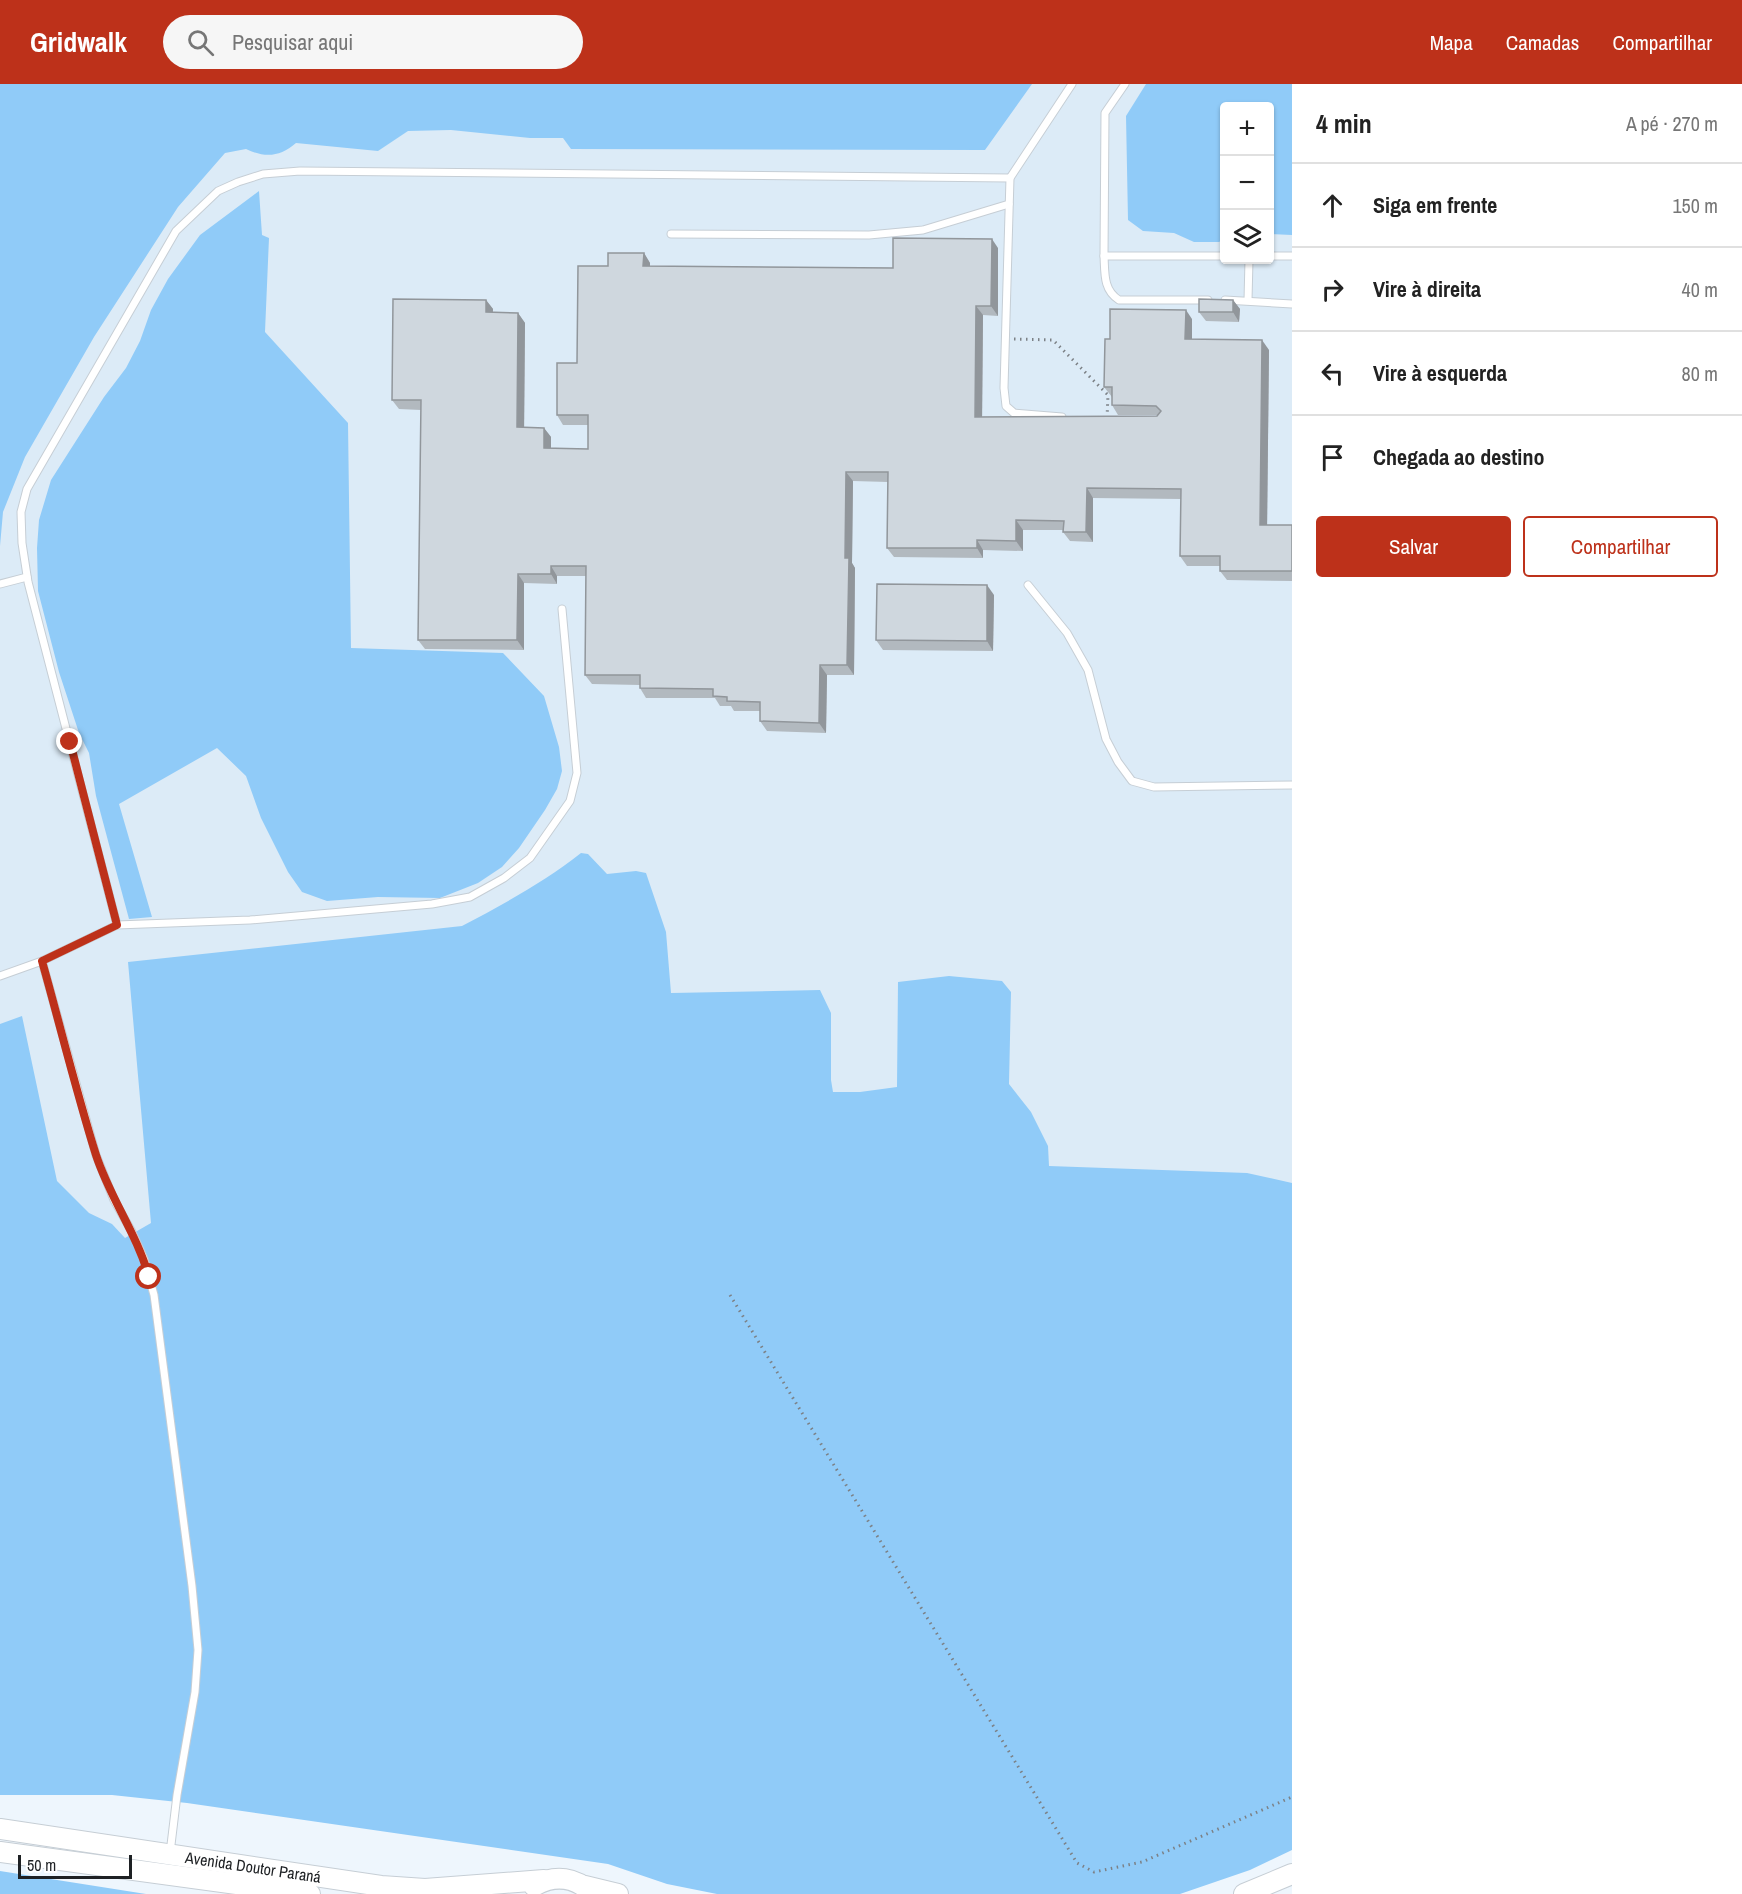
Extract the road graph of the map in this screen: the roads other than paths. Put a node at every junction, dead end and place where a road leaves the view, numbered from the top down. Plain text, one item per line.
1 (1071, 84) edge
2 (1125, 84) edge
3 (1010, 178) junction
4 (1009, 204) junction
5 (671, 234) dead end
6 (1104, 256) junction
7 (1220, 256) edge
8 (1274, 256) edge
9 (1292, 256) edge
10 (1248, 264) edge
11 (1248, 300) junction
12 (1292, 304) edge
13 (1070, 418) edge
14 (27, 577) junction
15 (0, 584) edge
16 (1028, 585) dead end
17 (562, 609) dead end
18 (1292, 785) edge
19 (117, 925) junction
20 (42, 961) junction
21 (0, 976) edge
22 (0, 1828) edge
23 (0, 1852) edge
24 (170, 1853) junction
25 (1292, 1874) edge
26 (544, 1880) junction
27 (589, 1890) edge
28 (310, 1894) edge
29 (526, 1894) edge
30 (618, 1894) edge
31 (1244, 1894) edge

1 - 3 lane
2 - 6 lane
3 - 4 lane
3 - 14 lane
4 - 5 lane
4 - 13 lane
6 - 7 lane
6 - 11 lane
8 - 9 lane
10 - 11 lane
11 - 12 lane
14 - 15 lane
14 - 19 lane
16 - 18 lane
17 - 19 lane
19 - 20 lane
20 - 21 lane
20 - 24 lane
22 - 24 main road, Avenida Doutor Paraná
23 - 28 main road, Avenida Doutor Paraná
24 - 26 main road, Avenida Doutor Paraná
25 - 31 main road
26 - 27 main road, Avenida Doutor Paraná
26 - 29 main road
27 - 30 main road

